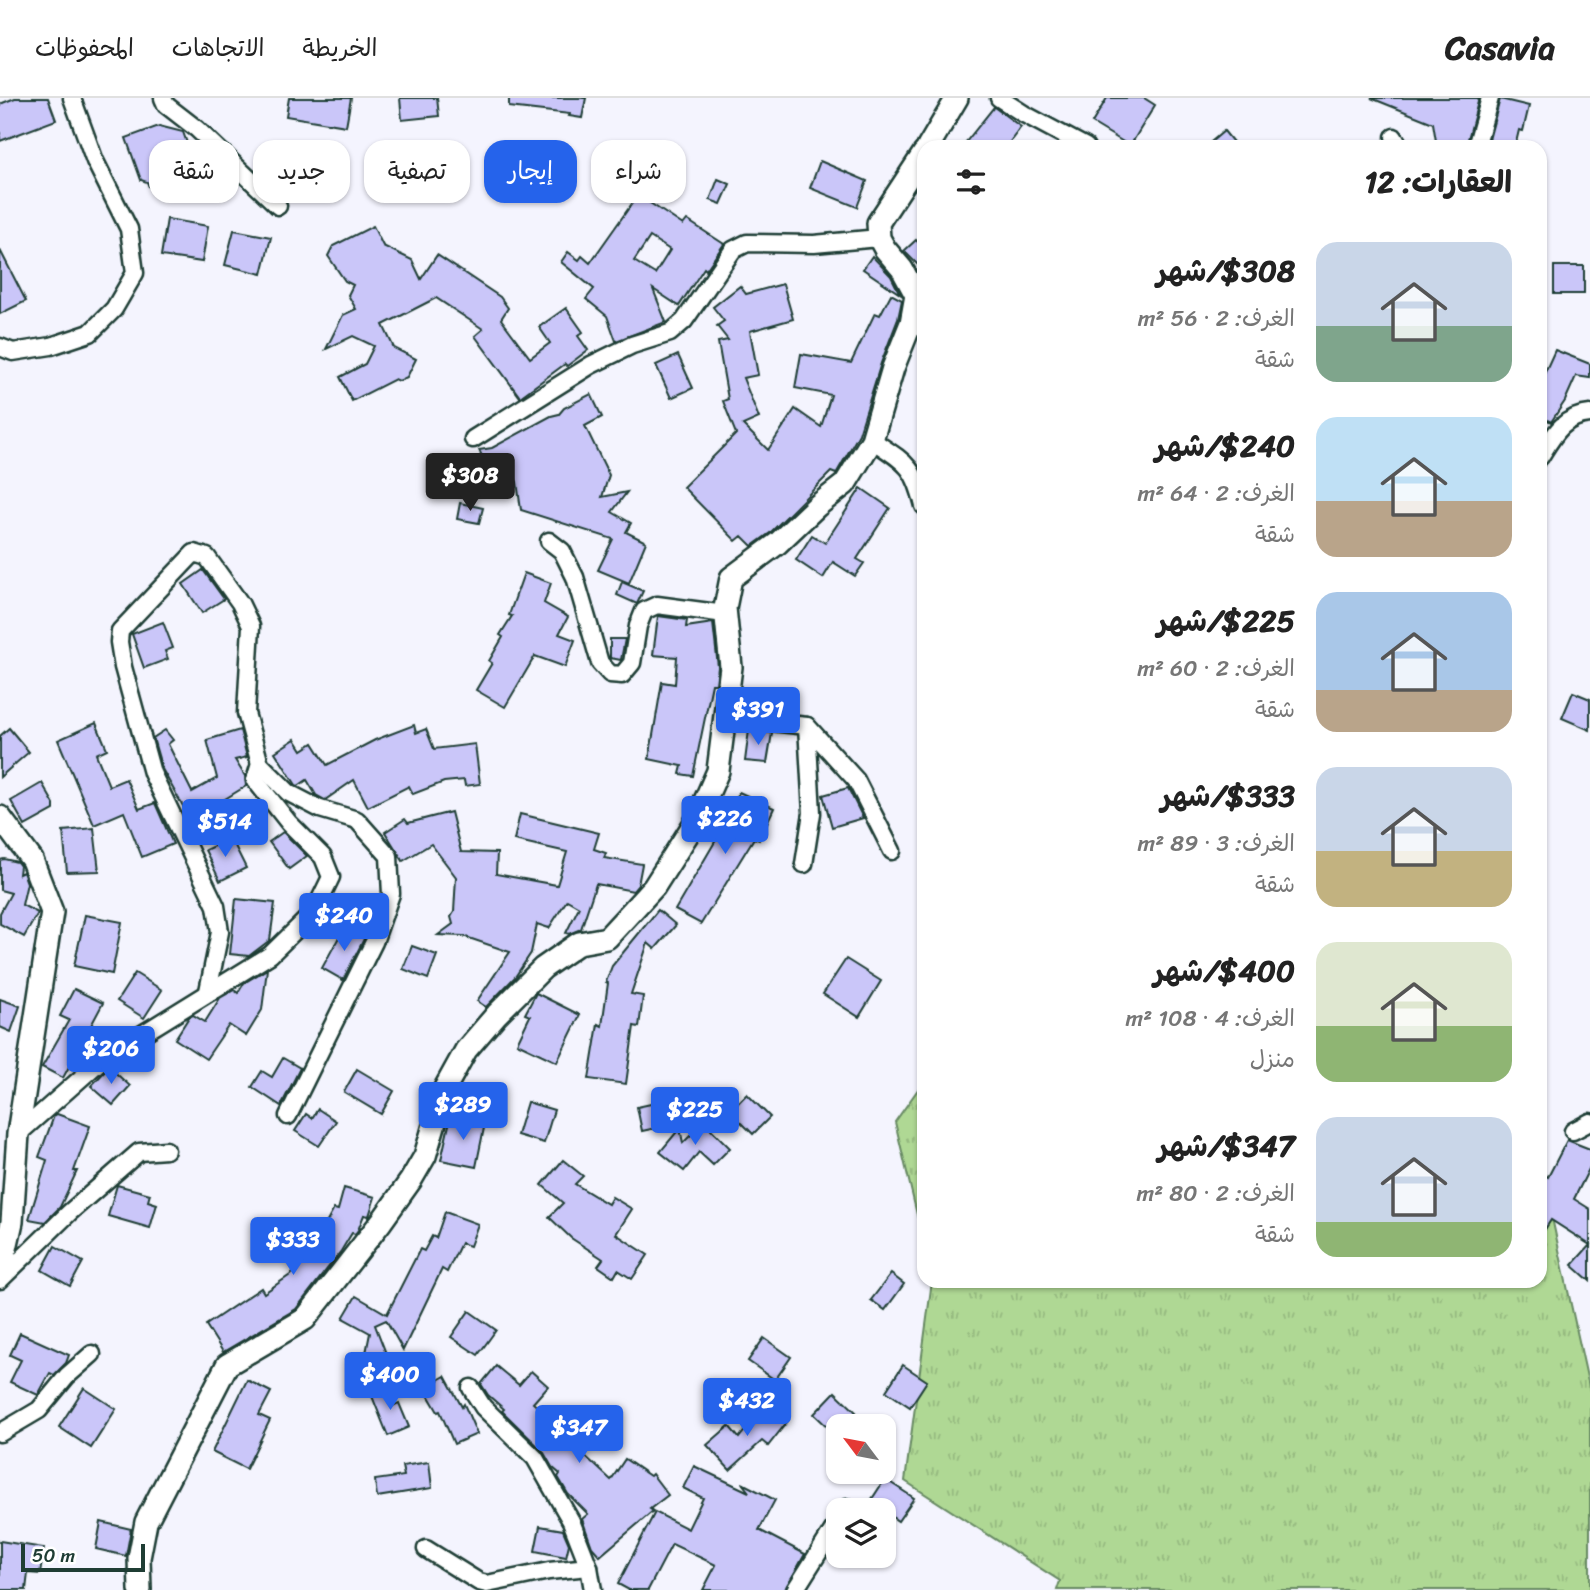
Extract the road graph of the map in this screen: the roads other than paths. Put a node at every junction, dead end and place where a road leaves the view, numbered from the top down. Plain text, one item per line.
1 (72, 98) edge
2 (163, 98) edge
3 (957, 98) edge
4 (999, 98) edge
5 (1490, 98) edge
6 (932, 140) edge
7 (1073, 140) edge
8 (1478, 140) edge
9 (917, 164) edge
10 (278, 206) dead end
11 (879, 238) junction
12 (917, 312) edge
13 (917, 331) edge
14 (0, 347) edge
15 (1590, 414) edge
16 (473, 439) dead end
17 (872, 440) junction
18 (1547, 446) edge
19 (917, 480) edge
20 (549, 541) dead end
21 (725, 614) junction
22 (725, 717) junction
23 (807, 726) junction
24 (260, 764) junction
25 (0, 817) edge
26 (892, 851) dead end
27 (804, 864) dead end
28 (208, 991) junction
29 (288, 1116) dead end
30 (1590, 1122) edge
31 (1573, 1131) dead end
32 (18, 1134) junction
33 (166, 1150) dead end
34 (0, 1278) edge
35 (92, 1354) dead end
36 (471, 1388) dead end
37 (0, 1433) edge
38 (826, 1541) edge
39 (426, 1549) dead end
40 (589, 1567) junction
41 (139, 1590) edge
42 (593, 1590) edge
43 (795, 1590) edge

1 - 14 street
2 - 10 street
3 - 6 street
4 - 7 street
5 - 8 street
9 - 11 street
11 - 12 street
11 - 16 street
13 - 17 street
15 - 18 street
17 - 19 street
17 - 21 street
20 - 21 street
21 - 22 street
22 - 23 street
22 - 41 street
23 - 26 street
23 - 27 street
24 - 28 street
24 - 28 street
24 - 29 street
25 - 32 street
28 - 32 street
30 - 31 street
32 - 34 street
33 - 34 street
35 - 37 street
36 - 40 street
38 - 43 street
39 - 40 street
40 - 42 street

